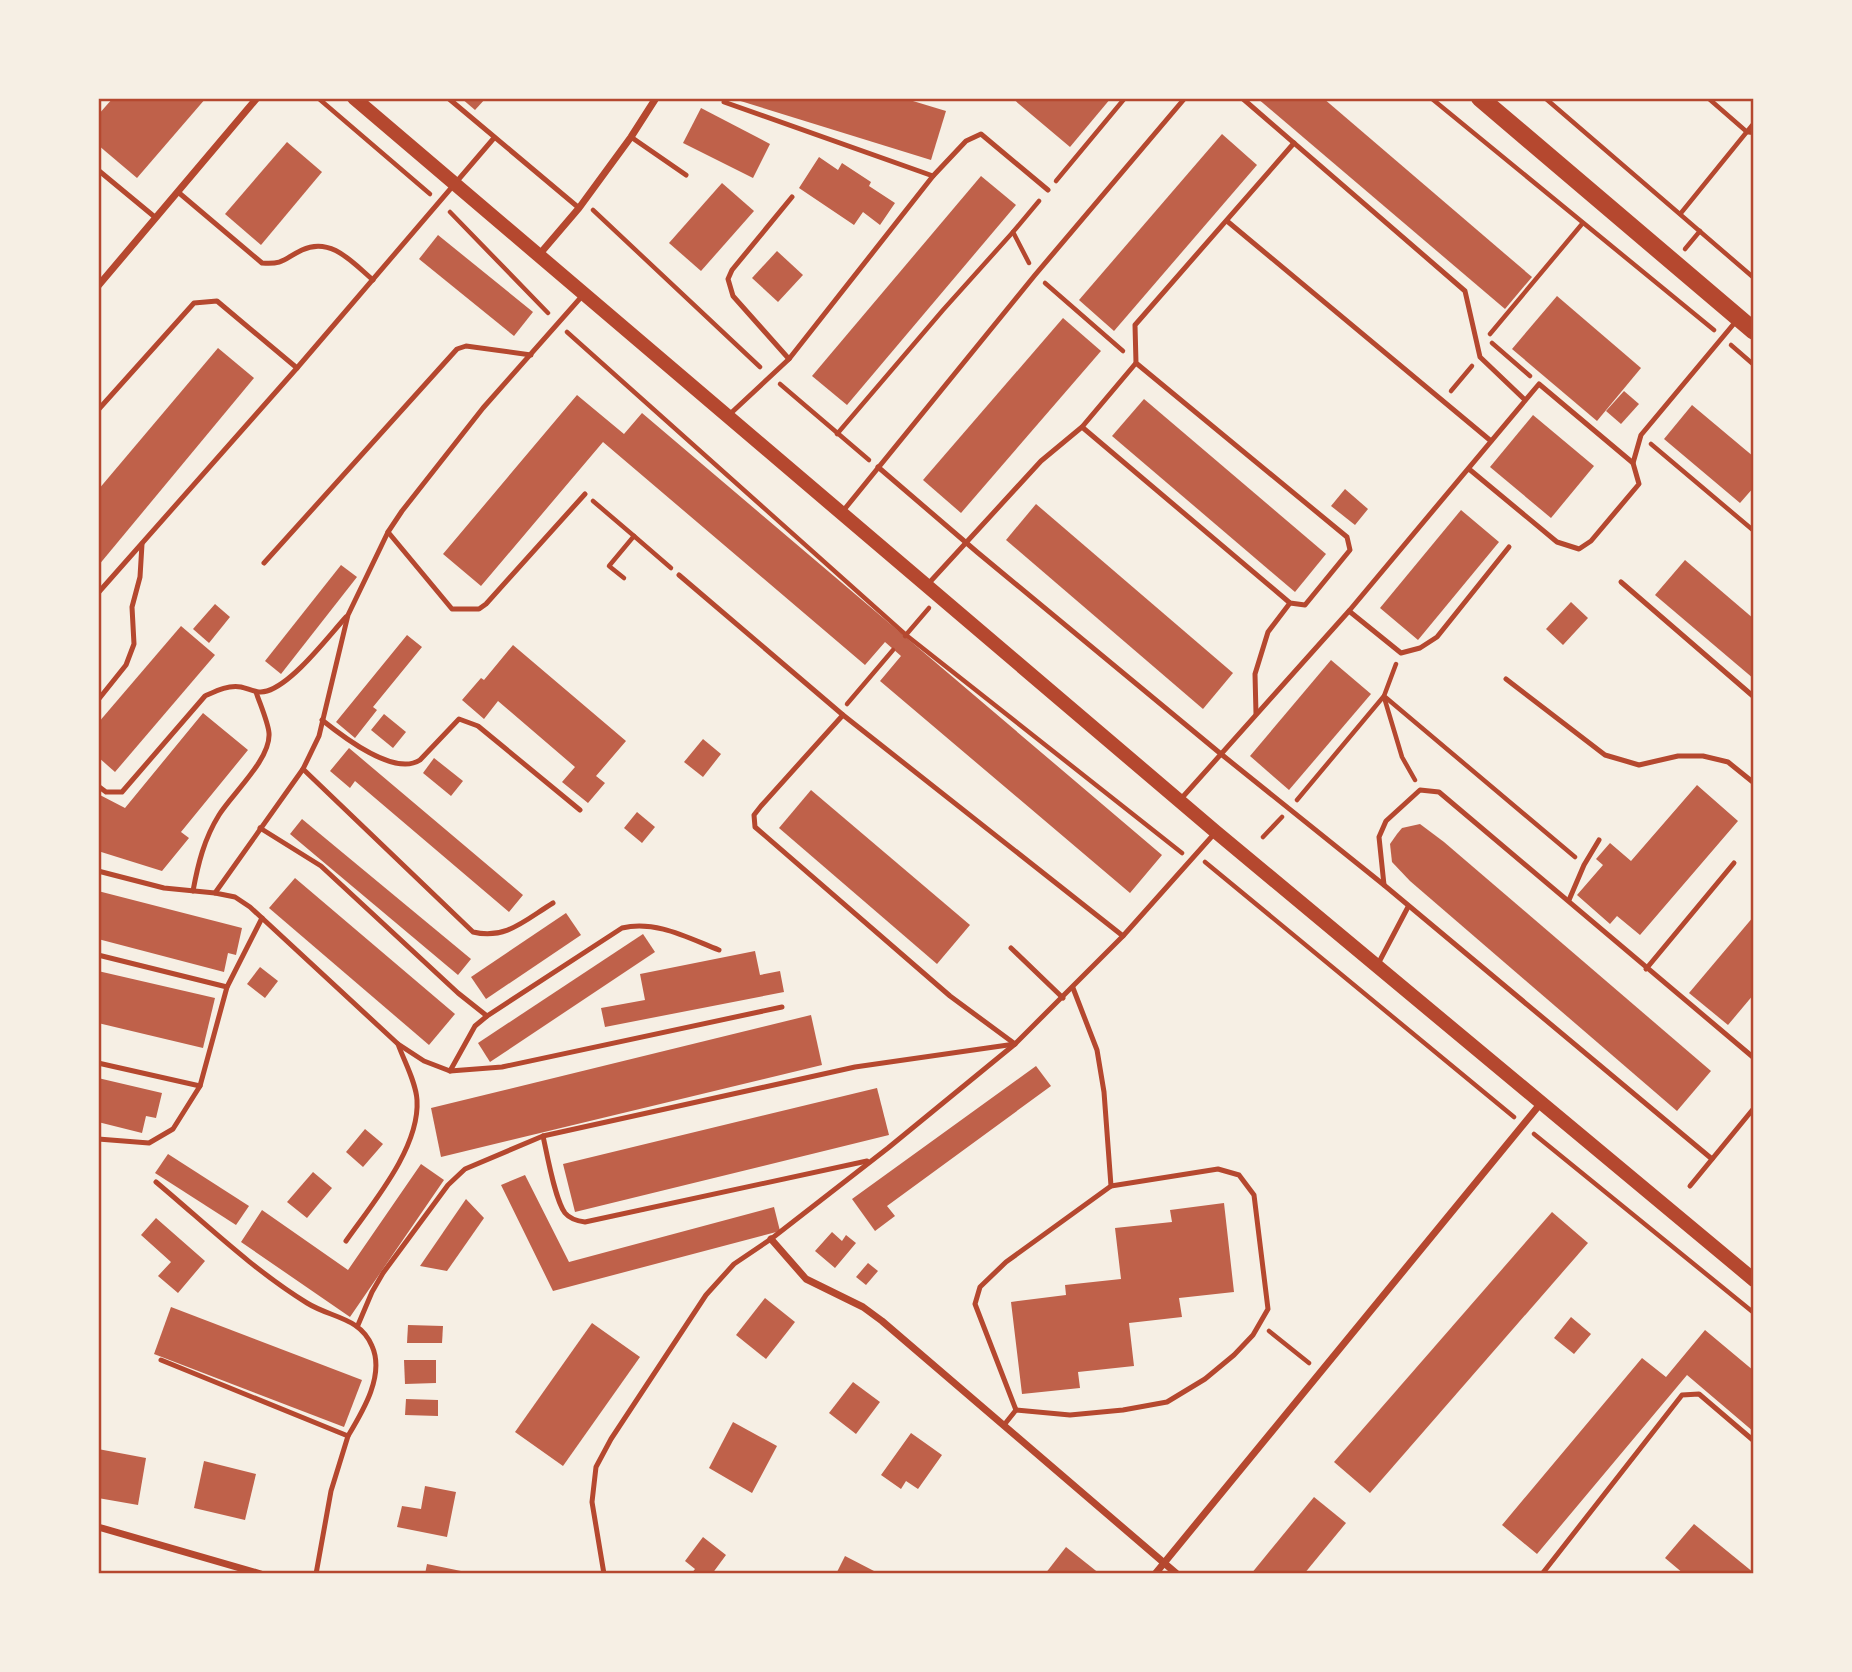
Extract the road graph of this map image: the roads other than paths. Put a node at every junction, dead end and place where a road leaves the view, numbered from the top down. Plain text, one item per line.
1 (257, 98) edge
2 (354, 98) edge
3 (448, 98) edge
4 (656, 98) edge
5 (1185, 98) edge
6 (1242, 98) edge
7 (1480, 98) edge
8 (724, 102) dead end
9 (631, 137) junction
10 (494, 138) junction
11 (1294, 143) junction
12 (98, 170) edge
13 (686, 175) dead end
14 (933, 176) junction
15 (456, 185) junction
16 (1048, 190) dead end
17 (178, 192) junction
18 (792, 197) dead end
19 (579, 208) junction
20 (156, 218) junction
21 (1227, 221) junction
22 (538, 256) junction
23 (373, 280) junction
24 (98, 286) edge
25 (583, 295) junction
26 (1739, 318) junction
27 (1754, 331) edge
28 (531, 355) junction
29 (789, 359) junction
30 (1136, 362) junction
31 (297, 368) junction
32 (1525, 400) junction
33 (98, 410) edge
34 (727, 417) junction
35 (1082, 427) junction
36 (1491, 441) junction
37 (1633, 463) junction
38 (878, 467) junction
39 (1469, 469) junction
40 (585, 494) road end
41 (841, 514) junction
42 (388, 532) junction
43 (965, 542) junction
44 (142, 543) junction
45 (1509, 547) dead end
46 (264, 563) dead end
47 (679, 575) road end
48 (1621, 582) dead end
49 (926, 586) junction
50 (98, 593) edge
51 (1290, 603) junction
52 (1349, 611) junction
53 (348, 615) junction
54 (1506, 680) dead end
55 (256, 692) junction
56 (1754, 697) edge
57 (98, 700) edge
58 (841, 714) junction
59 (1256, 714) junction
60 (322, 720) junction
61 (1221, 754) junction
62 (303, 769) junction
63 (1754, 783) edge
64 (98, 786) edge
65 (1180, 800) junction
66 (580, 810) dead end
67 (260, 828) junction
68 (1216, 832) junction
69 (1599, 840) dead end
70 (1734, 863) dead end
71 (98, 871) edge
72 (1384, 885) junction
73 (193, 891) junction
74 (215, 893) junction
75 (1569, 900) junction
76 (553, 903) dead end
77 (1408, 907) junction
78 (262, 918) junction
79 (1123, 936) junction
80 (1011, 948) dead end
81 (719, 950) dead end
82 (98, 955) edge
83 (1377, 967) junction
84 (1646, 969) junction
85 (228, 987) junction
86 (1073, 988) junction
87 (1063, 998) junction
88 (782, 1007) dead end
89 (487, 1016) junction
90 (398, 1044) junction
91 (1016, 1044) junction
92 (1754, 1058) edge
93 (98, 1063) edge
94 (450, 1071) junction
95 (200, 1086) junction
96 (1541, 1102) junction
97 (1754, 1108) edge
98 (543, 1136) junction
99 (98, 1139) edge
100 (1713, 1159) junction
101 (870, 1160) junction
102 (156, 1182) dead end
103 (1111, 1186) junction
104 (1690, 1186) dead end
105 (771, 1239) junction
106 (346, 1241) dead end
107 (1754, 1280) edge
108 (358, 1325) junction
109 (161, 1360) dead end
110 (1016, 1410) junction
111 (1004, 1425) junction
112 (348, 1436) junction
113 (1754, 1441) edge
114 (98, 1527) edge
115 (1164, 1563) junction
116 (261, 1574) edge
117 (316, 1574) edge
118 (604, 1574) edge
119 (1155, 1574) edge
120 (1177, 1574) edge
121 (1542, 1574) edge

1 - 17 street
2 - 15 main road
3 - 10 lane
4 - 9 street
5 - 38 lane
6 - 11 lane
7 - 26 main road
8 - 14 lane
9 - 13 lane
9 - 19 street
10 - 15 lane
10 - 19 lane
11 - 21 lane
11 - 32 lane
12 - 20 lane
14 - 16 lane
14 - 29 lane
15 - 22 main road
15 - 23 lane
17 - 20 street
17 - 23 lane
18 - 29 lane
19 - 22 street
20 - 24 street
21 - 30 lane
21 - 36 lane
22 - 25 main road
23 - 31 lane
25 - 28 lane
25 - 34 main road
26 - 27 main road
26 - 37 lane
28 - 42 lane
28 - 46 lane
29 - 34 lane
30 - 35 lane
30 - 51 lane
31 - 33 lane
31 - 44 lane
32 - 36 lane
32 - 37 lane
34 - 41 main road
35 - 43 lane
35 - 51 lane
36 - 39 lane
37 - 39 lane
38 - 41 lane
38 - 43 lane
39 - 52 lane
40 - 42 lane
41 - 49 main road
42 - 53 lane
43 - 49 lane
43 - 61 lane
44 - 50 lane
44 - 57 lane
45 - 52 lane
47 - 58 lane
48 - 56 lane
49 - 65 main road
51 - 59 lane
52 - 59 lane
53 - 55 lane
53 - 60 lane
54 - 63 lane
55 - 64 lane
55 - 73 lane
58 - 79 lane
58 - 91 lane
59 - 61 lane
60 - 62 lane
60 - 66 lane
61 - 65 lane
61 - 72 lane
62 - 67 lane
62 - 76 lane
65 - 68 main road
67 - 74 lane
67 - 89 lane
68 - 79 lane
68 - 83 main road
69 - 75 lane
70 - 84 lane
71 - 73 lane
72 - 75 lane
72 - 77 lane
73 - 74 lane
74 - 78 lane
75 - 84 lane
77 - 83 lane
77 - 100 lane
78 - 85 lane
78 - 90 lane
79 - 86 lane
80 - 87 lane
81 - 89 lane
82 - 85 lane
83 - 96 main road
84 - 92 lane
85 - 95 lane
86 - 87 lane
86 - 103 lane
87 - 91 lane
88 - 94 lane
89 - 94 lane
90 - 94 lane
90 - 106 lane
91 - 98 lane
91 - 101 lane
93 - 95 lane
95 - 99 lane
96 - 107 main road
96 - 115 street
97 - 100 lane
98 - 101 lane
98 - 108 lane
100 - 104 lane
101 - 105 lane
102 - 108 lane
103 - 110 lane
103 - 110 lane
105 - 111 street
105 - 118 lane
108 - 112 lane
109 - 112 lane
110 - 111 lane
111 - 115 street
112 - 117 lane
113 - 121 lane
114 - 116 street
115 - 119 street
115 - 120 street

